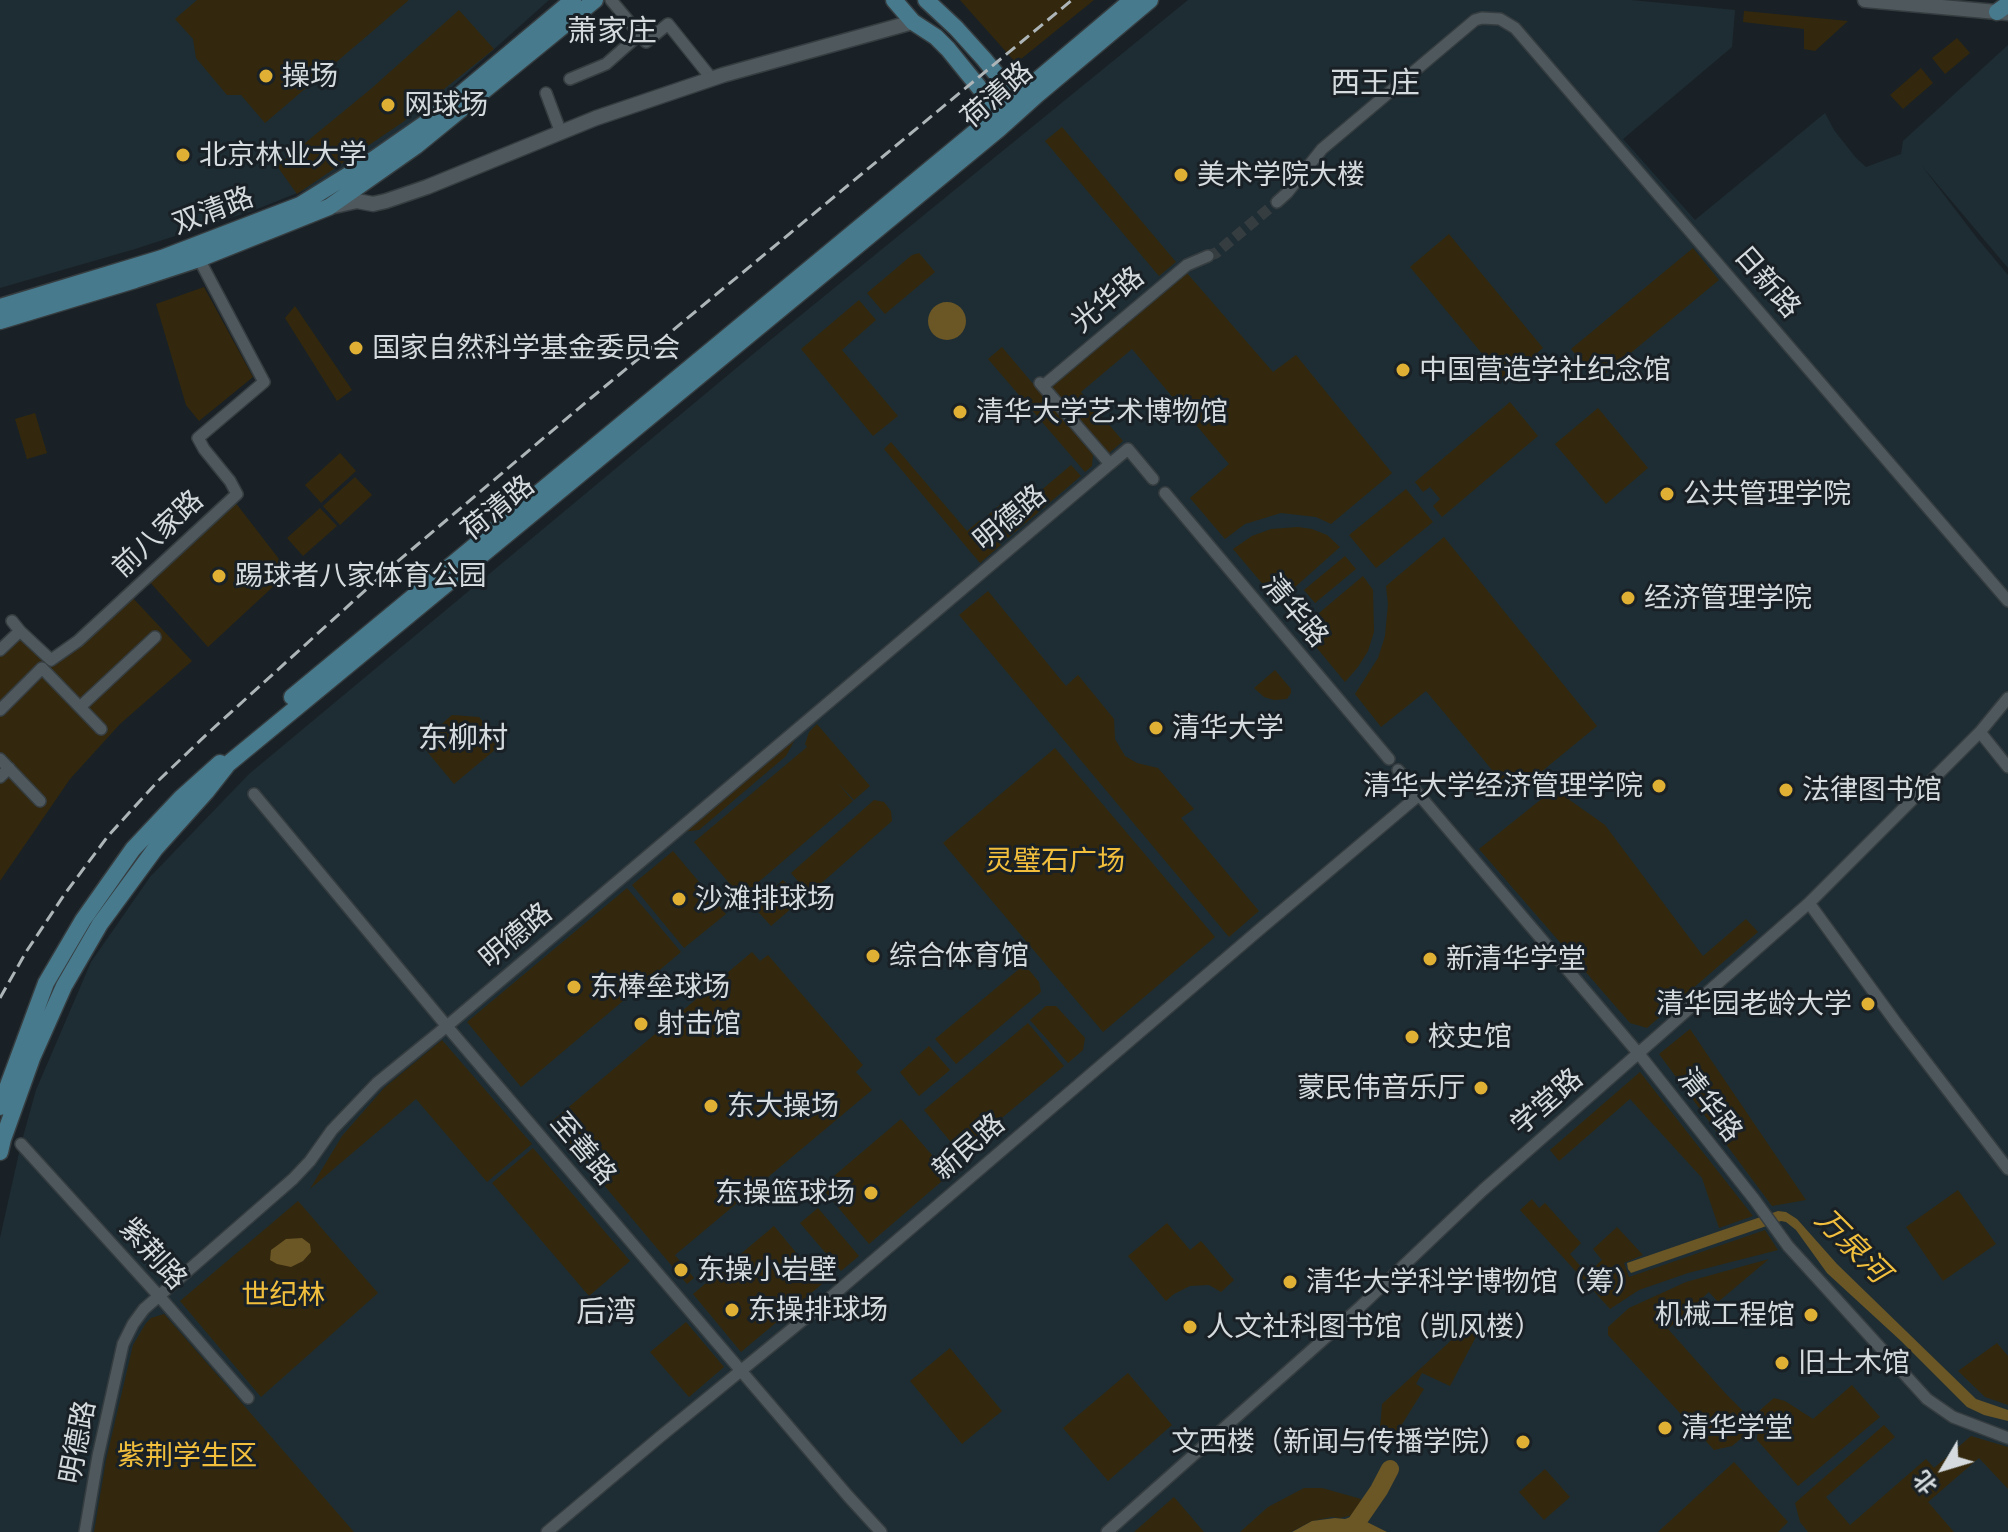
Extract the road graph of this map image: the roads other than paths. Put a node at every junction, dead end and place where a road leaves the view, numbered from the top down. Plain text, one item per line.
1 (573, 0) edge
2 (595, 0) edge
3 (611, 0) edge
4 (894, 0) edge
5 (926, 0) edge
6 (1117, 0) edge
7 (1132, 0) edge
8 (1150, 0) edge
9 (1865, 0) edge
10 (1997, 8) edge
11 (913, 22) junction
12 (640, 34) junction
13 (570, 79) dead end
14 (712, 79) junction
15 (1001, 81) junction
16 (546, 93) dead end
17 (1010, 108) junction
18 (561, 133) junction
19 (1277, 202) tunnel mouth
20 (329, 207) junction
21 (1208, 256) tunnel mouth
22 (199, 259) junction
23 (0, 307) edge
24 (0, 321) edge
25 (1110, 464) junction
26 (1153, 479) dead end
27 (1165, 493) dead end
28 (2008, 601) edge
29 (12, 621) dead end
30 (20, 631) junction
31 (155, 637) dead end
32 (0, 650) edge
33 (2008, 698) edge
34 (80, 707) junction
35 (0, 710) edge
36 (101, 729) dead end
37 (1980, 732) junction
38 (0, 759) edge
39 (1389, 759) dead end
40 (2008, 767) edge
41 (1398, 770) dead end
42 (5, 773) edge
43 (254, 794) dead end
44 (1419, 795) junction
45 (40, 801) dead end
46 (1809, 903) junction
47 (447, 1026) junction
48 (1639, 1054) junction
49 (0, 1107) edge
50 (1, 1143) edge
51 (21, 1144) joint
52 (2008, 1169) edge
53 (159, 1296) junction
54 (741, 1371) junction
55 (248, 1398) dead end
56 (2008, 1438) edge
57 (85, 1532) edge
58 (547, 1532) edge
59 (881, 1532) edge
60 (1107, 1532) edge

1 - 23 main road, 双清路
2 - 20 main road, 双清路
3 - 12 street
4 - 11 main road
5 - 15 main road
6 - 15 main road
7 - 17 main road, 荷清路
8 - 17 main road, 荷清路
9 - 10 street
11 - 14 street, 双清路
11 - 17 main road
12 - 13 street
12 - 14 street
14 - 18 street, 双清路
15 - 17 main road
16 - 18 street
17 - 49 main road, 荷清路
17 - 50 main road, 荷清路
18 - 20 street, 双清路
19 - 28 street, 日新路
20 - 22 main road, 双清路
21 - 25 street, 光华路
22 - 24 main road, 双清路
22 - 30 street, 前八家路
25 - 26 street
25 - 47 street, 明德路
27 - 39 street, 清华路
29 - 30 street
30 - 32 street
31 - 34 street
33 - 37 street, 学堂路
34 - 35 street
34 - 36 street
37 - 40 street
37 - 46 street, 学堂路
38 - 42 street
41 - 44 street, 清华路
42 - 45 street
43 - 47 street, 至善路
44 - 48 street, 清华路
44 - 54 street, 新民路
46 - 48 street, 学堂路
46 - 52 street
47 - 53 street, 明德路
47 - 54 street, 至善路
48 - 56 street, 清华路
48 - 60 street, 学堂路
50 - 51 main road
51 - 53 street, 紫荆路
53 - 55 street, 紫荆路
53 - 57 street, 明德路
54 - 58 street, 新民路
54 - 59 street, 至善路

